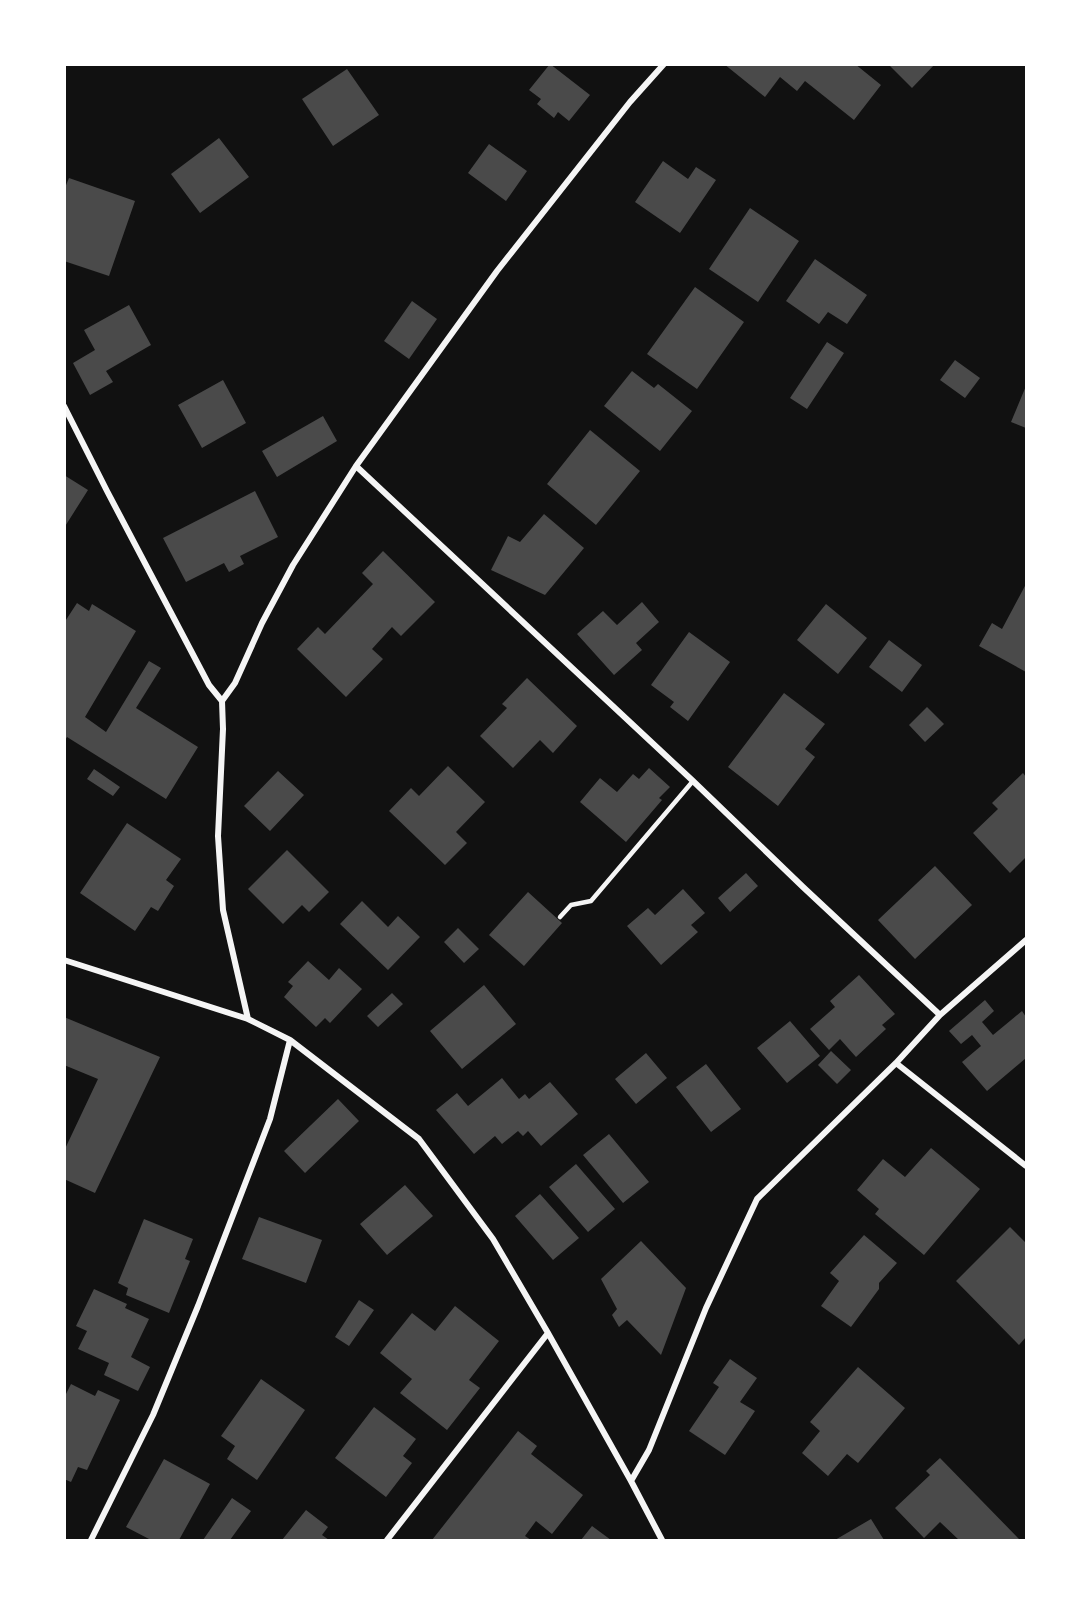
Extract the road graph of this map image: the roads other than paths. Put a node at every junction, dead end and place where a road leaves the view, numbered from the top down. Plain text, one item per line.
1 (664, 64) edge
2 (64, 406) edge
3 (356, 466) junction
4 (222, 701) junction
5 (693, 781) junction
6 (560, 917) dead end
7 (1026, 940) edge
8 (64, 960) edge
9 (940, 1015) junction
10 (248, 1019) junction
11 (290, 1040) junction
12 (896, 1063) junction
13 (1026, 1166) edge
14 (548, 1333) junction
15 (631, 1481) junction
16 (91, 1540) edge
17 (387, 1540) edge
18 (662, 1540) edge

1 - 3 street
2 - 4 street
3 - 4 street
3 - 5 street
4 - 10 street
5 - 6 lane
5 - 9 street
7 - 9 street
8 - 10 street
9 - 12 street
10 - 11 street
11 - 14 street
11 - 16 street
12 - 13 street
12 - 15 street
14 - 15 street
14 - 17 street
15 - 18 street

